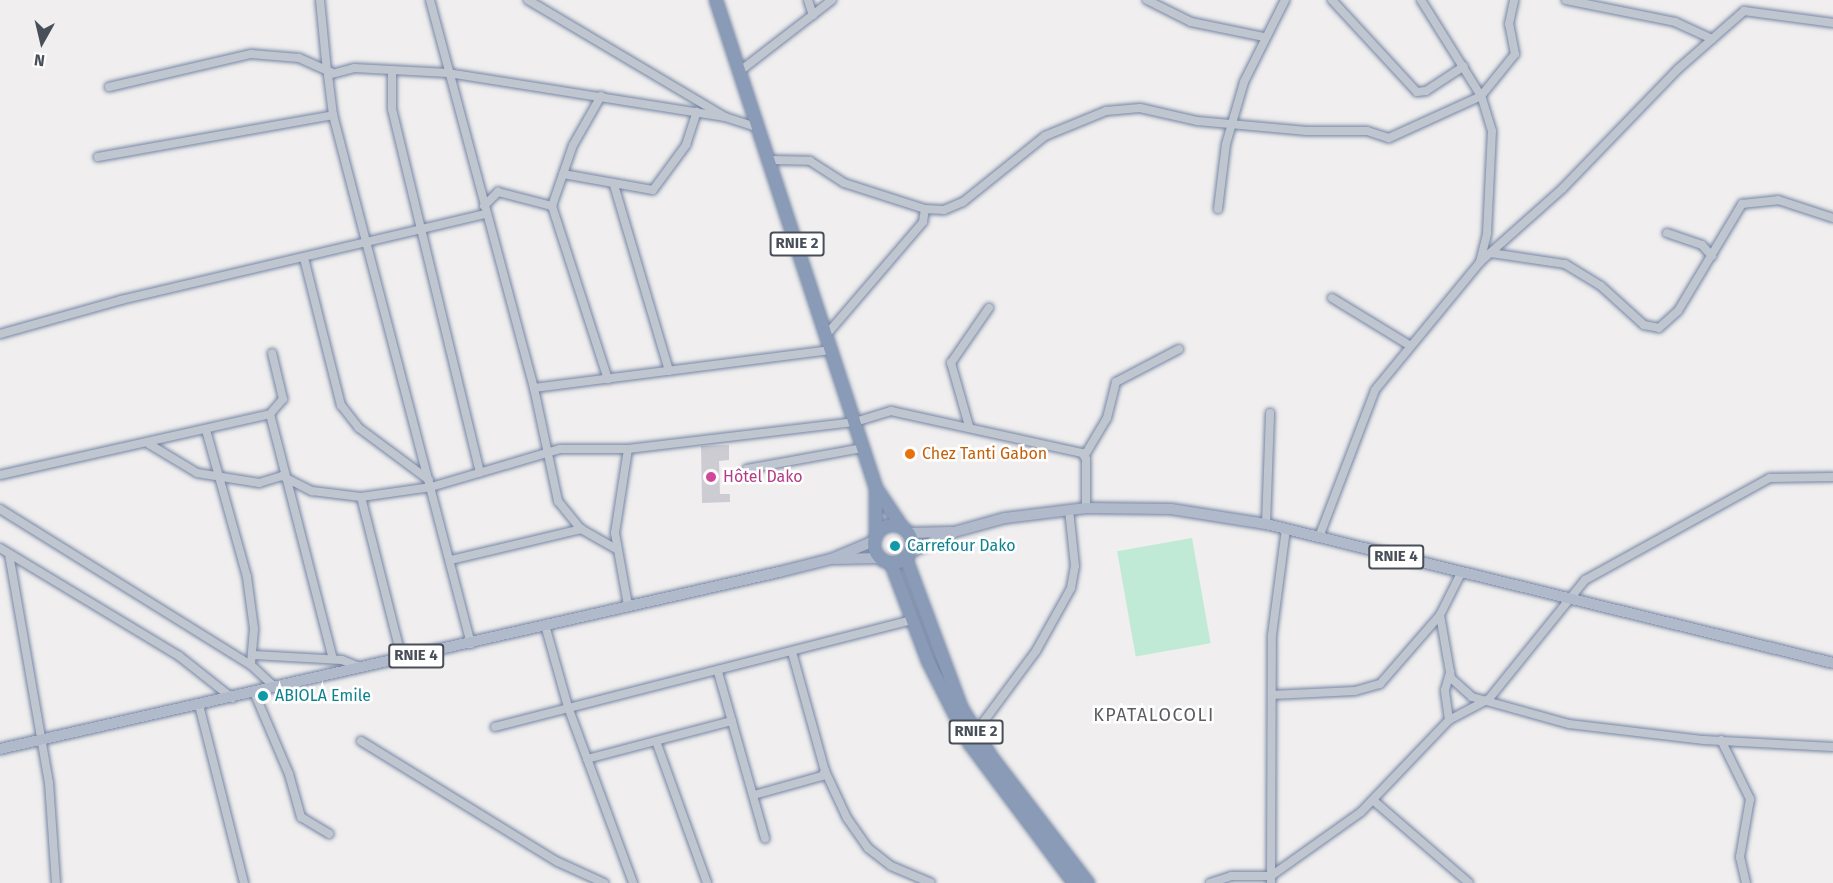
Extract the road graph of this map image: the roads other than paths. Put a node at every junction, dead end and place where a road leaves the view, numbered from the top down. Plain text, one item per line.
1 (320, 0) edge
2 (430, 0) edge
3 (528, 0) edge
4 (716, 0) edge
5 (808, 0) edge
6 (832, 0) edge
7 (1147, 0) edge
8 (1285, 0) edge
9 (1332, 0) edge
10 (1421, 0) edge
11 (1514, 0) edge
12 (1566, 0) edge
13 (1758, 0) edge
14 (1754, 10) junction
15 (813, 15) junction
16 (1833, 23) edge
17 (1264, 37) junction
18 (1712, 39) junction
19 (1464, 66) junction
20 (392, 69) junction
21 (740, 71) junction
22 (329, 72) junction
23 (448, 73) junction
24 (109, 87) dead end
25 (601, 96) junction
26 (1481, 96) junction
27 (697, 112) junction
28 (333, 115) junction
29 (725, 117) junction
30 (1231, 123) junction
31 (760, 129) junction
32 (98, 157) dead end
33 (771, 160) junction
34 (563, 174) junction
35 (614, 185) junction
36 (552, 206) junction
37 (925, 209) junction
38 (1218, 209) dead end
39 (485, 210) junction
40 (1832, 217) edge
41 (424, 231) junction
42 (1667, 233) dead end
43 (367, 244) junction
44 (1491, 253) junction
45 (1712, 256) junction
46 (304, 258) junction
47 (1480, 262) junction
48 (1332, 298) dead end
49 (990, 308) dead end
50 (0, 334) edge
51 (826, 335) junction
52 (1408, 345) junction
53 (1179, 349) dead end
54 (831, 350) junction
55 (272, 353) dead end
56 (669, 371) junction
57 (608, 379) junction
58 (534, 388) junction
59 (1270, 413) dead end
60 (270, 414) junction
61 (855, 422) junction
62 (969, 426) junction
63 (206, 430) junction
64 (149, 444) junction
65 (863, 448) junction
66 (628, 449) junction
67 (548, 453) junction
68 (1085, 455) junction
69 (747, 469) dead end
70 (480, 471) junction
71 (0, 475) edge
72 (220, 477) junction
73 (1833, 477) edge
74 (290, 480) junction
75 (430, 483) junction
76 (876, 488) junction
77 (361, 497) junction
78 (1086, 508) junction
79 (0, 509) edge
80 (1069, 510) junction
81 (1266, 524) junction
82 (1286, 528) junction
83 (581, 529) junction
84 (905, 530) junction
85 (954, 532) junction
86 (1318, 537) junction
87 (875, 539) junction
88 (0, 548) edge
89 (616, 549) junction
90 (9, 554) junction
91 (908, 555) junction
92 (831, 559) junction
93 (451, 560) junction
94 (885, 561) junction
95 (1461, 573) junction
96 (1567, 598) junction
97 (628, 605) junction
98 (1440, 615) junction
99 (912, 620) junction
100 (545, 625) junction
101 (471, 644) junction
102 (792, 652) junction
103 (254, 655) junction
104 (333, 659) junction
105 (402, 659) junction
106 (1833, 663) edge
107 (251, 665) junction
108 (359, 668) junction
109 (718, 672) junction
110 (1450, 672) junction
111 (276, 688) junction
112 (254, 692) junction
113 (1272, 694) junction
114 (232, 698) junction
115 (1489, 699) junction
116 (199, 705) junction
117 (568, 707) junction
118 (1449, 720) junction
119 (732, 721) junction
120 (495, 727) dead end
121 (976, 732) junction
122 (41, 739) junction
123 (1721, 740) junction
124 (361, 741) dead end
125 (656, 741) junction
126 (1833, 747) edge
127 (0, 749) edge
128 (587, 759) junction
129 (825, 771) junction
130 (754, 795) junction
131 (1374, 801) junction
132 (328, 834) dead end
133 (765, 838) dead end
134 (1271, 880) edge
135 (56, 883) edge
136 (244, 883) edge
137 (604, 883) edge
138 (633, 883) edge
139 (707, 883) edge
140 (931, 883) edge
141 (1074, 883) edge
142 (1088, 883) edge
143 (1210, 883) edge
144 (1469, 883) edge
145 (1746, 883) edge

1 - 22 street
2 - 23 street
3 - 29 street
4 - 21 highway, RNIE 2
5 - 15 street
6 - 15 street
7 - 17 street
8 - 17 street
9 - 19 street
10 - 19 street
11 - 26 street
12 - 18 street
13 - 14 street
14 - 16 street
14 - 18 street
15 - 21 street
17 - 30 street
18 - 44 street
19 - 26 street
20 - 22 street
20 - 23 street
20 - 41 street
21 - 31 highway, RNIE 2
22 - 24 street
22 - 28 street
23 - 25 street
23 - 39 street
25 - 27 street
25 - 34 street
26 - 30 street
26 - 47 street
27 - 29 street
27 - 35 street
28 - 32 street
28 - 43 street
29 - 31 street
30 - 37 street
30 - 38 street
31 - 33 highway, RNIE 2
33 - 37 street
33 - 51 highway, RNIE 2
34 - 35 street
34 - 36 street
35 - 56 street
36 - 39 street
36 - 57 street
37 - 51 street
39 - 41 street
39 - 58 street
40 - 45 street
41 - 43 street
41 - 70 street
42 - 45 street
43 - 46 street
43 - 75 street
44 - 45 street
44 - 47 street
46 - 50 street
46 - 75 street
47 - 52 street
48 - 52 street
49 - 62 street
51 - 54 highway, RNIE 2
52 - 86 street
53 - 68 street
54 - 56 street
54 - 61 highway, RNIE 2
55 - 60 street
56 - 57 street
57 - 58 street
58 - 67 street
59 - 81 street
60 - 63 street
60 - 74 street
61 - 62 street
61 - 65 highway, RNIE 2
61 - 66 street
62 - 68 street
63 - 64 street
63 - 72 street
64 - 71 street
64 - 72 street
65 - 69 street
65 - 76 highway, RNIE 2
66 - 67 street
66 - 89 street
67 - 70 street
67 - 83 street
68 - 78 street
70 - 75 street
72 - 74 street
72 - 103 street
73 - 96 street
74 - 77 street
74 - 104 street
75 - 77 street
75 - 93 street
76 - 84 highway
76 - 87 highway
77 - 105 street
78 - 80 main road, RNIE 4
78 - 81 main road, RNIE 4
79 - 107 street
80 - 85 main road, RNIE 4
80 - 121 street
81 - 82 main road, RNIE 4
82 - 86 main road, RNIE 4
82 - 113 street
83 - 89 street
83 - 93 street
84 - 85 main road, RNIE 4
84 - 87 highway
84 - 91 highway
85 - 91 main road, RNIE 4
86 - 95 main road, RNIE 4
87 - 92 main road, RNIE 4
87 - 94 highway
88 - 90 street
89 - 97 street
90 - 114 street
90 - 122 street
91 - 94 highway
91 - 121 highway, RNIE 2
92 - 94 main road, RNIE 4
92 - 97 main road, RNIE 4
93 - 101 street
94 - 99 highway, RNIE 2
95 - 96 main road, RNIE 4
95 - 98 street
96 - 106 main road, RNIE 4
96 - 115 street
97 - 100 main road, RNIE 4
98 - 110 street
98 - 113 street
99 - 102 street
99 - 141 highway, RNIE 2
100 - 101 main road, RNIE 4
100 - 117 street
101 - 105 main road, RNIE 4
102 - 109 street
102 - 129 street
103 - 104 street
103 - 107 street
104 - 108 street
105 - 108 main road, RNIE 4
107 - 111 street
108 - 111 main road, RNIE 4
109 - 117 street
109 - 119 street
110 - 115 street
110 - 118 street
111 - 112 main road, RNIE 4
112 - 114 main road, RNIE 4
112 - 132 street
113 - 134 street
114 - 116 main road, RNIE 4
115 - 118 street
115 - 123 street
116 - 122 main road, RNIE 4
116 - 136 street
117 - 120 street
117 - 128 street
118 - 131 street
119 - 125 street
119 - 130 street
121 - 142 highway, RNIE 2
122 - 127 main road, RNIE 4
122 - 135 street
123 - 126 street
123 - 145 street
124 - 137 street
125 - 128 street
125 - 139 street
128 - 138 street
129 - 130 street
129 - 140 street
130 - 133 street
131 - 134 street
131 - 144 street
134 - 143 street

